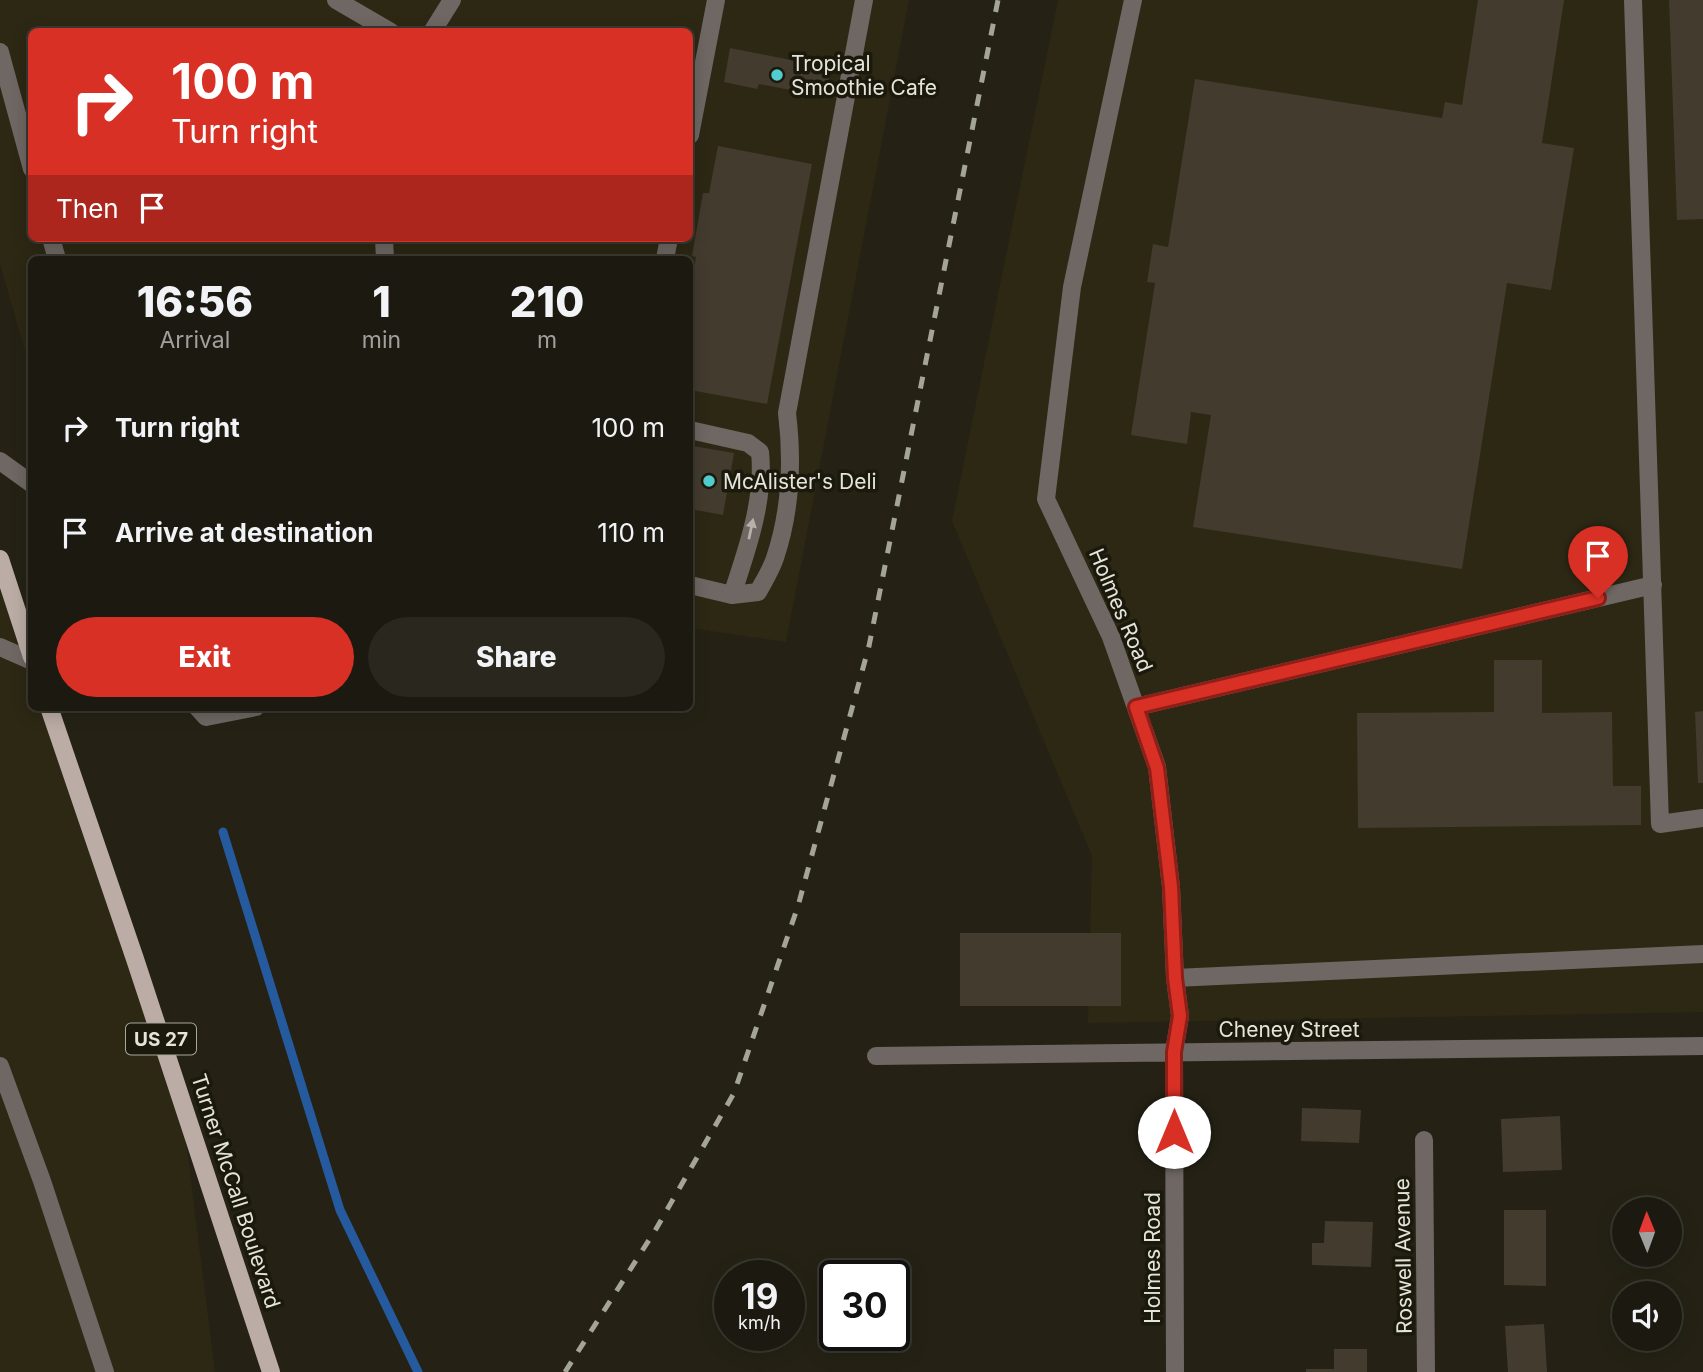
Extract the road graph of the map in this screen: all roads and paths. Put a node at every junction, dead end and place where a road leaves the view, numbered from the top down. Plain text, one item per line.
1 (338, 0) edge
2 (452, 0) edge
3 (716, 0) edge
4 (864, 0) edge
5 (1133, 0) edge
6 (1633, 0) edge
7 (384, 28) edge
8 (434, 28) edge
9 (0, 52) edge
10 (9, 118) edge
11 (693, 119) edge
12 (28, 157) edge
13 (693, 431) edge
14 (0, 461) edge
15 (28, 481) edge
16 (0, 559) edge
17 (1653, 585) junction
18 (693, 586) edge
19 (733, 595) junction
20 (28, 646) edge
21 (0, 647) edge
22 (28, 658) edge
23 (1136, 707) junction
24 (50, 711) edge
25 (201, 711) edge
26 (236, 711) edge
27 (1703, 818) edge
28 (1703, 954) edge
29 (1175, 978) junction
30 (1703, 1046) edge
31 (1174, 1052) junction
32 (876, 1056) dead end
33 (0, 1066) edge
34 (1424, 1140) dead end
35 (105, 1372) edge
36 (271, 1372) edge
37 (1175, 1372) edge
38 (1426, 1372) edge

1 - 7 street
2 - 8 street
3 - 11 street
4 - 19 street
5 - 23 street, Holmes Road
6 - 17 street
9 - 10 street
10 - 12 street
19 -> 13 street
14 - 15 street
16 - 20 main road
17 - 23 street
17 - 27 street
18 - 19 street
21 - 22 street
23 - 29 street, Holmes Road
24 - 36 main road, Turner McCall Boulevard / US 27
25 - 26 street
28 - 29 street
29 - 31 street, Holmes Road
30 - 31 street, Cheney Street
31 - 32 street, Cheney Street
31 - 37 street, Holmes Road
33 - 35 street
34 - 38 street, Roswell Avenue

